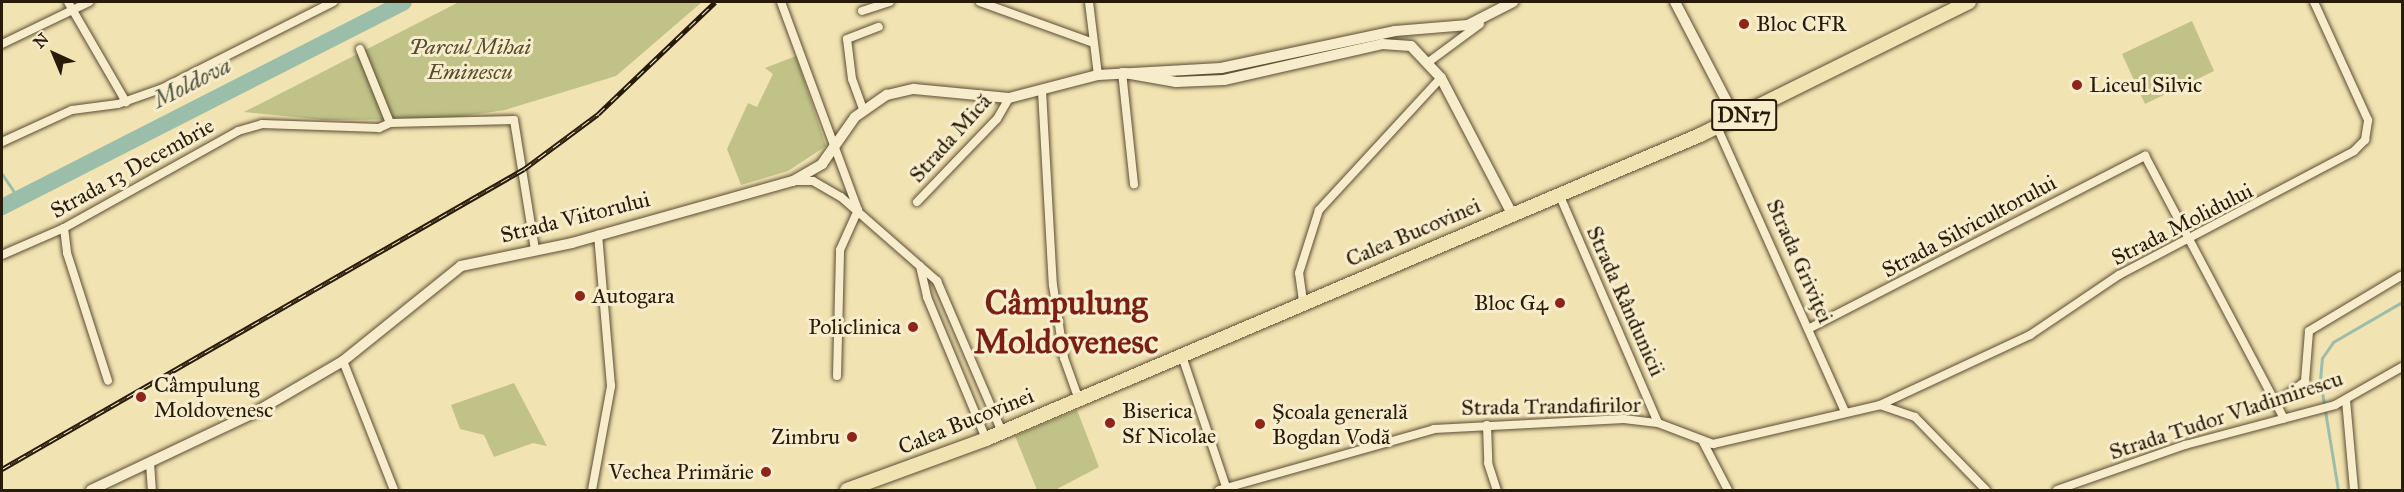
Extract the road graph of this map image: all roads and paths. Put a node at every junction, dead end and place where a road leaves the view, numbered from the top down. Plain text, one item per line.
1 (89, 2) edge
2 (333, 2) edge
3 (781, 2) edge
4 (890, 2) edge
5 (980, 2) edge
6 (1089, 2) edge
7 (1513, 2) edge
8 (1675, 2) edge
9 (1969, 2) edge
10 (2314, 2) edge
11 (71, 6) edge
12 (1948, 6) edge
13 (862, 11) dead end
14 (1485, 21) junction
15 (879, 27) dead end
16 (1093, 43) junction
17 (2, 44) edge
18 (360, 48) dead end
19 (1430, 61) junction
20 (1122, 72) junction
21 (1098, 75) junction
22 (1441, 78) junction
23 (1042, 91) junction
24 (1009, 98) junction
25 (126, 102) junction
26 (863, 109) junction
27 (1736, 119) junction
28 (390, 123) junction
29 (1717, 127) junction
30 (2, 142) edge
31 (834, 147) junction
32 (793, 181) junction
33 (1134, 184) dead end
34 (1559, 194) junction
35 (917, 202) dead end
36 (858, 210) junction
37 (1512, 214) junction
38 (64, 228) junction
39 (598, 236) junction
40 (2187, 240) junction
41 (535, 250) junction
42 (2, 255) edge
43 (920, 266) junction
44 (2401, 276) edge
45 (1303, 301) junction
46 (1810, 328) junction
47 (1181, 353) junction
48 (343, 361) junction
49 (2403, 367) edge
50 (837, 376) dead end
51 (108, 381) dead end
52 (1078, 397) junction
53 (2346, 400) junction
54 (2276, 404) junction
55 (1880, 405) junction
56 (1845, 412) junction
57 (2283, 419) junction
58 (1658, 423) junction
59 (1487, 425) junction
60 (1002, 432) junction
61 (986, 439) junction
62 (1703, 442) junction
63 (150, 463) junction
64 (867, 487) edge
65 (1224, 489) edge
66 (91, 490) edge
67 (152, 490) edge
68 (394, 490) edge
69 (592, 490) edge
70 (847, 490) edge
71 (1497, 490) edge
72 (1728, 490) edge
73 (1986, 490) edge
74 (2058, 490) edge
75 (2354, 490) edge

1 - 11 street
2 - 25 street
3 - 31 street
4 - 13 street
5 - 16 street
6 - 16 street
7 - 14 street
8 - 27 street
9 - 12 highway, Calea Bucovinei / DN17
10 - 40 street, Strada Molidului
11 - 17 street
11 - 25 street
12 - 27 highway, Calea Bucovinei / DN17
14 - 19 street
14 - 20 street
15 - 26 street
16 - 21 street
18 - 28 street
19 - 20 street
19 - 22 street
20 - 21 street
20 - 33 street
21 - 23 street
22 - 37 street
22 - 45 street
23 - 24 street
23 - 52 street
24 - 26 street
24 - 35 street, Strada Mică
25 - 30 street
26 - 31 street, Strada Viitorului
27 - 29 highway, Calea Bucovinei / DN17
28 - 38 street, Strada 13 Decembrie
28 - 41 street, Strada 13 Decembrie
29 - 34 highway, Calea Bucovinei / DN17
29 - 46 street, Strada Griviței
31 - 32 street, Strada Viitorului
31 - 36 street
32 - 36 street
32 - 39 street, Strada Viitorului
34 - 37 highway, Calea Bucovinei / DN17
34 - 58 street, Strada Rândunicii
36 - 43 street
36 - 50 street
37 - 45 highway, Calea Bucovinei / DN17
38 - 42 street, Strada 13 Decembrie
38 - 51 street
39 - 41 street, Strada Viitorului
39 - 69 street
40 - 46 street, Strada Silvicultorului
40 - 54 street
40 - 55 street, Strada Molidului
41 - 48 street, Strada Viitorului
43 - 60 street
43 - 61 street
44 - 54 street
45 - 47 highway, Calea Bucovinei / DN17
46 - 56 street, Strada Griviței
47 - 52 highway, Calea Bucovinei / DN17
47 - 65 street
48 - 63 street, Strada Viitorului
48 - 68 street
49 - 53 street, Strada Tudor Vladimirescu
52 - 60 highway, Calea Bucovinei / DN17
53 - 57 street, Strada Tudor Vladimirescu
53 - 75 street
54 - 57 street
55 - 56 street
55 - 73 street
56 - 62 street
57 - 74 street, Strada Tudor Vladimirescu
58 - 59 street, Strada Trandafirilor
58 - 62 street, Strada Trandafirilor
59 - 65 street, Strada Trandafirilor
59 - 71 street
60 - 61 highway, Calea Bucovinei / DN17
61 - 64 highway, Calea Bucovinei / DN17
62 - 72 street
63 - 66 street, Strada Viitorului
63 - 67 street
64 - 70 highway, DN17

